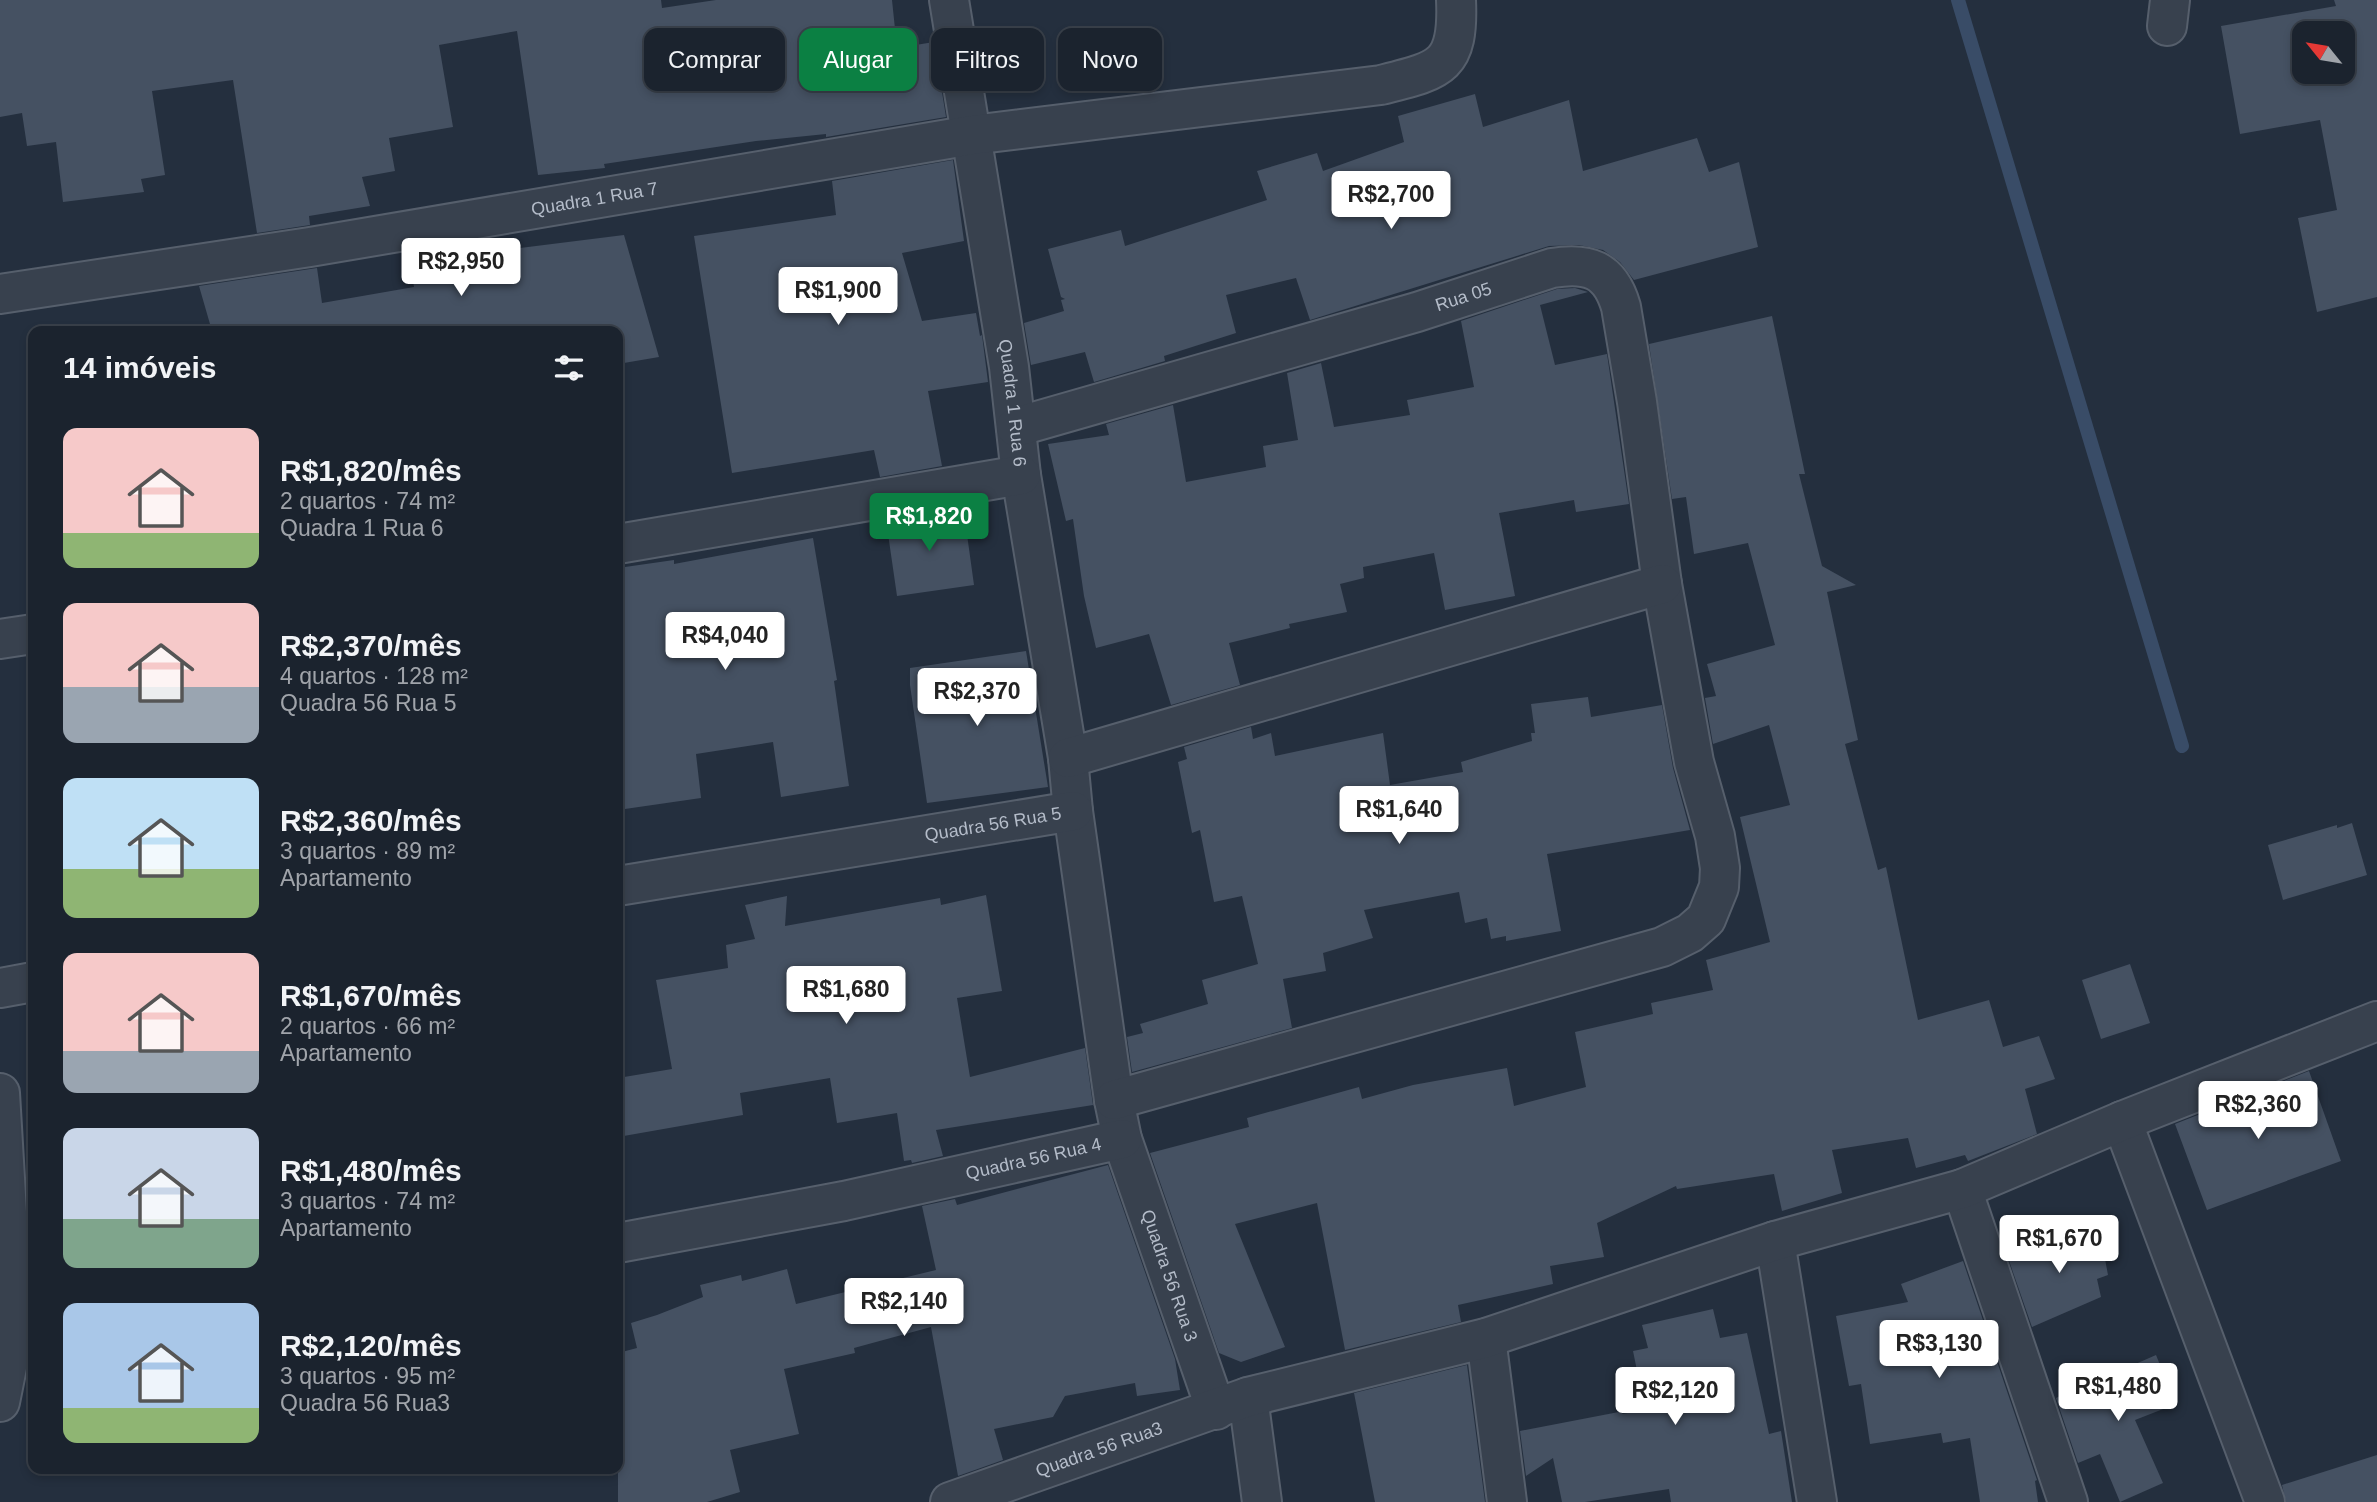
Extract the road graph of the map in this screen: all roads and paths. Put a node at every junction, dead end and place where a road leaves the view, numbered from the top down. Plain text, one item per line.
1 (949, 0) edge
2 (1456, 0) edge
3 (972, 135) junction
4 (0, 294) edge
5 (1016, 427) junction
6 (1021, 475) junction
7 (623, 543) edge
8 (1662, 584) junction
9 (28, 635) edge
10 (0, 639) edge
11 (1068, 758) junction
12 (1073, 811) junction
13 (623, 885) edge
14 (28, 983) edge
15 (0, 988) edge
16 (2377, 1021) edge
17 (0, 1093) edge
18 (1114, 1100) junction
19 (2122, 1121) junction
20 (1122, 1139) junction
21 (1962, 1189) junction
22 (1775, 1241) junction
23 (623, 1242) edge
24 (23, 1331) edge
25 (1486, 1338) junction
26 (0, 1402) edge
27 (1232, 1404) junction
28 (961, 1500) edge
29 (1262, 1502) edge
30 (1507, 1502) edge
31 (1817, 1502) edge
32 (2068, 1502) edge
33 (2265, 1502) edge

1 - 3 street
2 - 3 street, Quadra 1 Rua 7
3 - 4 street, Quadra 1 Rua 7
3 - 5 street, Quadra 1 Rua 6
5 - 6 street, Quadra 1 Rua 6
5 - 8 street, Rua 05
6 - 7 street, Quadra 1 Rua 6
6 - 11 street, Quadra 56 Rua 5
8 - 11 street
8 - 18 street, Rua 05
9 - 10 street
11 - 12 street, Quadra 56 Rua 5
12 - 13 street, Quadra 56 Rua 5
12 - 18 street, Quadra 56 Rua 4
14 - 15 street
16 - 19 street, Quadra 56 Rua3
17 - 24 street
18 - 20 street, Quadra 56 Rua 4
19 - 21 street, Quadra 56 Rua3
19 - 33 street
20 - 23 street, Quadra 56 Rua 4
20 - 27 street, Quadra 56 Rua 3
21 - 22 street, Quadra 56 Rua3
21 - 32 street
22 - 25 street, Quadra 56 Rua3
22 - 31 street
24 - 26 street
25 - 27 street, Quadra 56 Rua3
25 - 30 street
27 - 28 street, Quadra 56 Rua3
27 - 29 street, Quadra 56 Rua 3

